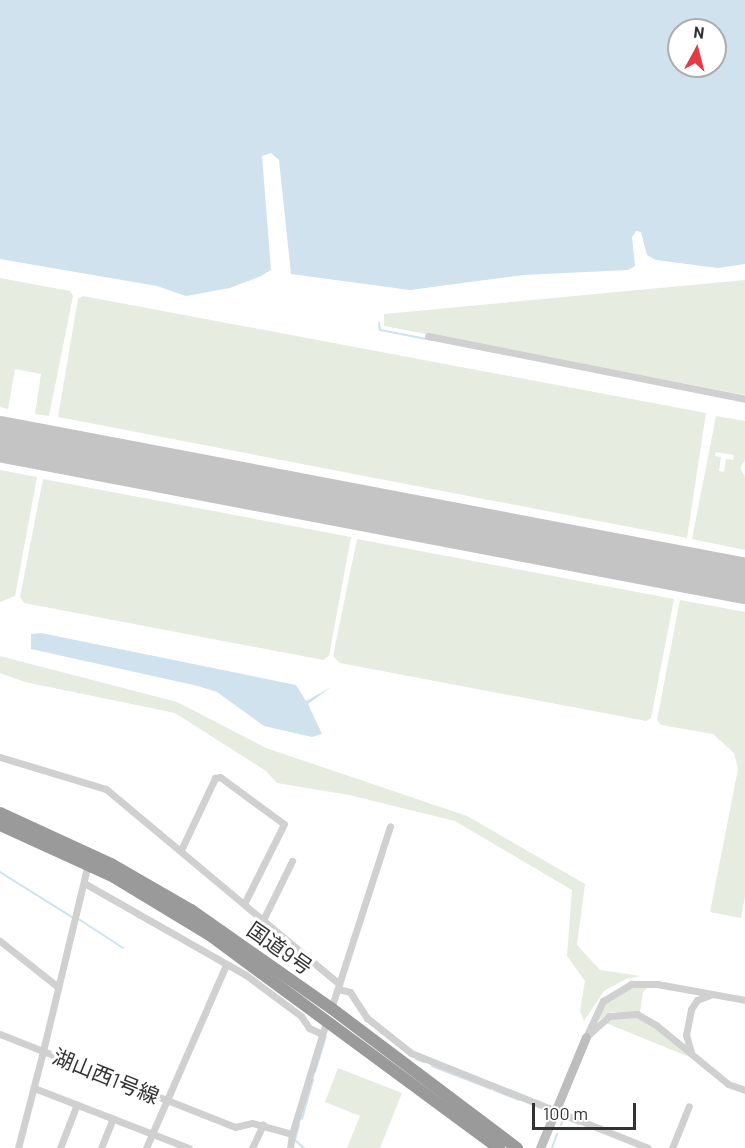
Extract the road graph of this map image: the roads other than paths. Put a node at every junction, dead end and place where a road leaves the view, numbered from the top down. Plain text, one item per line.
1 (428, 336) dead end
2 (745, 399) edge
3 (0, 757) edge
4 (0, 813) edge
5 (0, 825) edge
6 (390, 826) dead end
7 (181, 850) junction
8 (292, 861) dead end
9 (88, 864) junction
10 (84, 883) junction
11 (244, 904) junction
12 (263, 920) junction
13 (0, 941) edge
14 (222, 943) junction
15 (213, 957) junction
16 (226, 965) junction
17 (338, 986) junction
18 (58, 987) junction
19 (694, 991) junction
20 (714, 994) junction
21 (745, 1000) edge
22 (691, 1009) junction
23 (329, 1014) junction
24 (0, 1034) edge
25 (322, 1034) junction
26 (586, 1037) junction
27 (43, 1051) junction
28 (692, 1055) junction
29 (34, 1088) junction
30 (745, 1090) edge
31 (167, 1100) junction
32 (77, 1104) junction
33 (689, 1106) dead end
34 (556, 1112) junction
35 (113, 1118) junction
36 (264, 1124) junction
37 (153, 1133) junction
38 (292, 1134) junction
39 (18, 1148) edge
40 (60, 1148) edge
41 (101, 1148) edge
42 (146, 1148) edge
43 (187, 1148) edge
44 (252, 1148) edge
45 (289, 1148) edge
46 (499, 1148) edge
47 (517, 1148) edge
48 (540, 1148) edge
49 (648, 1148) edge
50 (672, 1148) edge

1 - 2 street
3 - 7 street
4 - 23 highway, 国道9号
5 - 9 highway, 国道9号
6 - 17 street
7 - 11 street
7 - 11 street
8 - 12 street
9 - 10 street
9 - 14 highway, 国道9号
10 - 15 street
10 - 18 street
11 - 12 street
12 - 17 street
13 - 18 street
14 - 15 street
14 - 23 highway, 国道9号
15 - 16 street
16 - 25 street
16 - 31 street
17 - 23 street
17 - 34 street
18 - 27 street
19 - 20 street
19 - 22 street
19 - 26 street
20 - 21 street
20 - 22 street
22 - 28 street
23 - 25 street
23 - 46 highway, 国道9号
23 - 47 highway, 国道9号
24 - 27 street
25 - 38 street
26 - 28 street
26 - 34 main road
27 - 29 street, 湖山西1号線
27 - 31 street, 湖山西1号線
28 - 30 street
29 - 32 street
29 - 39 street, 湖山西1号線
31 - 36 street, 湖山西1号線
31 - 37 street
32 - 35 street
32 - 40 street
33 - 50 street
34 - 48 main road
34 - 49 street
35 - 37 street
35 - 41 street
36 - 38 street, 湖山西1号線
36 - 44 street
37 - 42 street
37 - 43 street
38 - 45 street

